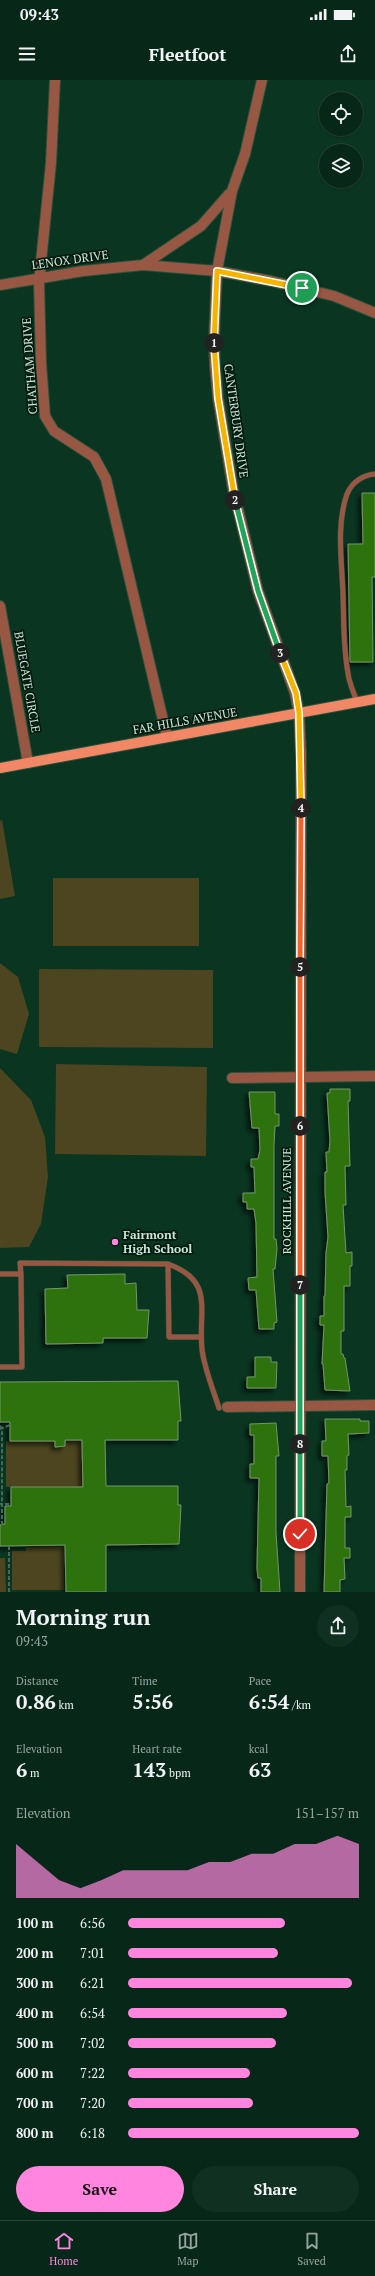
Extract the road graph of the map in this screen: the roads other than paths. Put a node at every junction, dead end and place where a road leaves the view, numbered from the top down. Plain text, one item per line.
1 (55, 80) edge
2 (262, 80) edge
3 (232, 191) junction
4 (143, 265) junction
5 (217, 271) junction
6 (41, 277) junction
7 (0, 284) edge
8 (375, 302) edge
9 (366, 308) junction
10 (375, 313) edge
11 (375, 474) edge
12 (0, 606) edge
13 (375, 700) edge
14 (357, 702) junction
15 (299, 713) junction
16 (166, 737) junction
17 (28, 763) junction
18 (0, 768) edge
19 (375, 1076) edge
20 (300, 1077) junction
21 (232, 1078) dead end
22 (168, 1264) junction
23 (0, 1274) edge
24 (21, 1274) junction
25 (201, 1337) junction
26 (0, 1368) edge
27 (300, 1405) junction
28 (375, 1405) edge
29 (223, 1408) joint
30 (300, 1592) edge

1 - 6 street, CHATHAM DRIVE
2 - 3 street, CANTERBURY DRIVE
3 - 4 street, LENOX DRIVE
3 - 5 street, CANTERBURY DRIVE
4 - 5 street, LENOX DRIVE
4 - 6 street, LENOX DRIVE
5 - 9 street, LENOX DRIVE
5 - 15 street, CANTERBURY DRIVE
6 - 7 street, LENOX DRIVE
6 - 16 street, CHATHAM DRIVE
8 - 9 street
9 - 10 street, LENOX DRIVE
11 - 14 lane
12 - 17 street, BLUEGATE CIRCLE
13 - 14 main road, FAR HILLS AVENUE
14 - 15 main road, FAR HILLS AVENUE
15 - 16 main road, FAR HILLS AVENUE
15 - 20 street, ROCKHILL AVENUE
16 - 17 main road, FAR HILLS AVENUE
17 - 18 main road, FAR HILLS AVENUE
19 - 20 street
20 - 21 street
20 - 27 street, ROCKHILL AVENUE
22 - 24 lane
22 - 25 lane
22 - 25 lane
23 - 24 lane
24 - 26 lane
25 - 29 lane
27 - 28 street
27 - 29 street
27 - 30 street, ROCKHILL AVENUE

